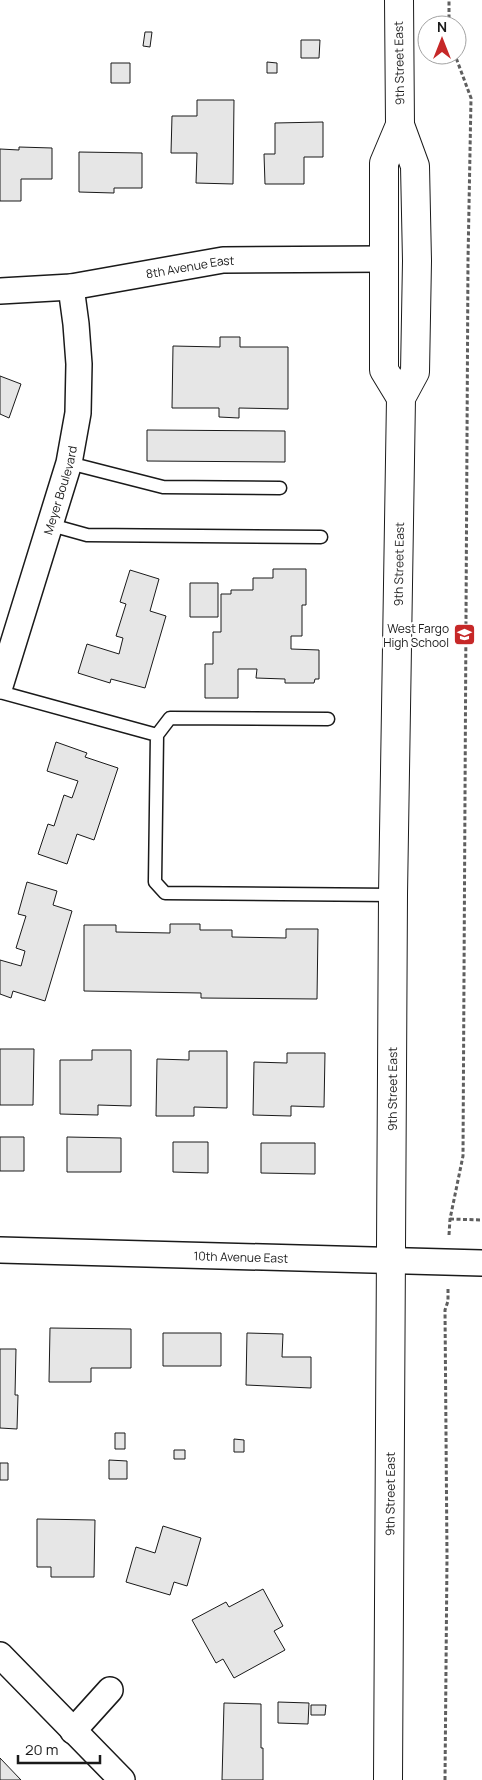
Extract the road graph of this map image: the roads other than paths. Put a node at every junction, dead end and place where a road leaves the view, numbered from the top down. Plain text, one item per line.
1 (399, 0) edge
2 (400, 126) junction
3 (384, 259) junction
4 (71, 287) junction
5 (0, 290) edge
6 (400, 398) junction
7 (69, 463) junction
8 (280, 488) dead end
9 (51, 525) junction
10 (321, 537) dead end
11 (0, 686) edge
12 (0, 692) edge
13 (328, 719) dead end
14 (157, 735) junction
15 (393, 895) junction
16 (0, 1250) edge
17 (392, 1261) junction
18 (482, 1263) edge
19 (0, 1655) edge
20 (110, 1690) dead end
21 (72, 1731) junction
22 (122, 1780) edge
23 (388, 1780) edge

1 - 2 main road, 9th Street East
2 - 3 main road, 9th Street East
2 - 6 main road, 9th Street East
3 - 4 street, 8th Avenue East
3 - 6 main road, 9th Street East
4 - 5 street, 8th Avenue East
4 - 7 street, Meyer Boulevard
6 - 15 main road, 9th Street East
7 - 8 lane
7 - 9 street, Meyer Boulevard
9 - 10 lane
9 - 11 street, Meyer Boulevard
12 - 14 lane
13 - 14 lane
14 - 15 lane
15 - 17 main road, 9th Street East
16 - 17 street, 10th Avenue East
17 - 18 street, 10th Avenue East
17 - 23 main road, 9th Street East
19 - 21 street
20 - 21 street
21 - 22 street

